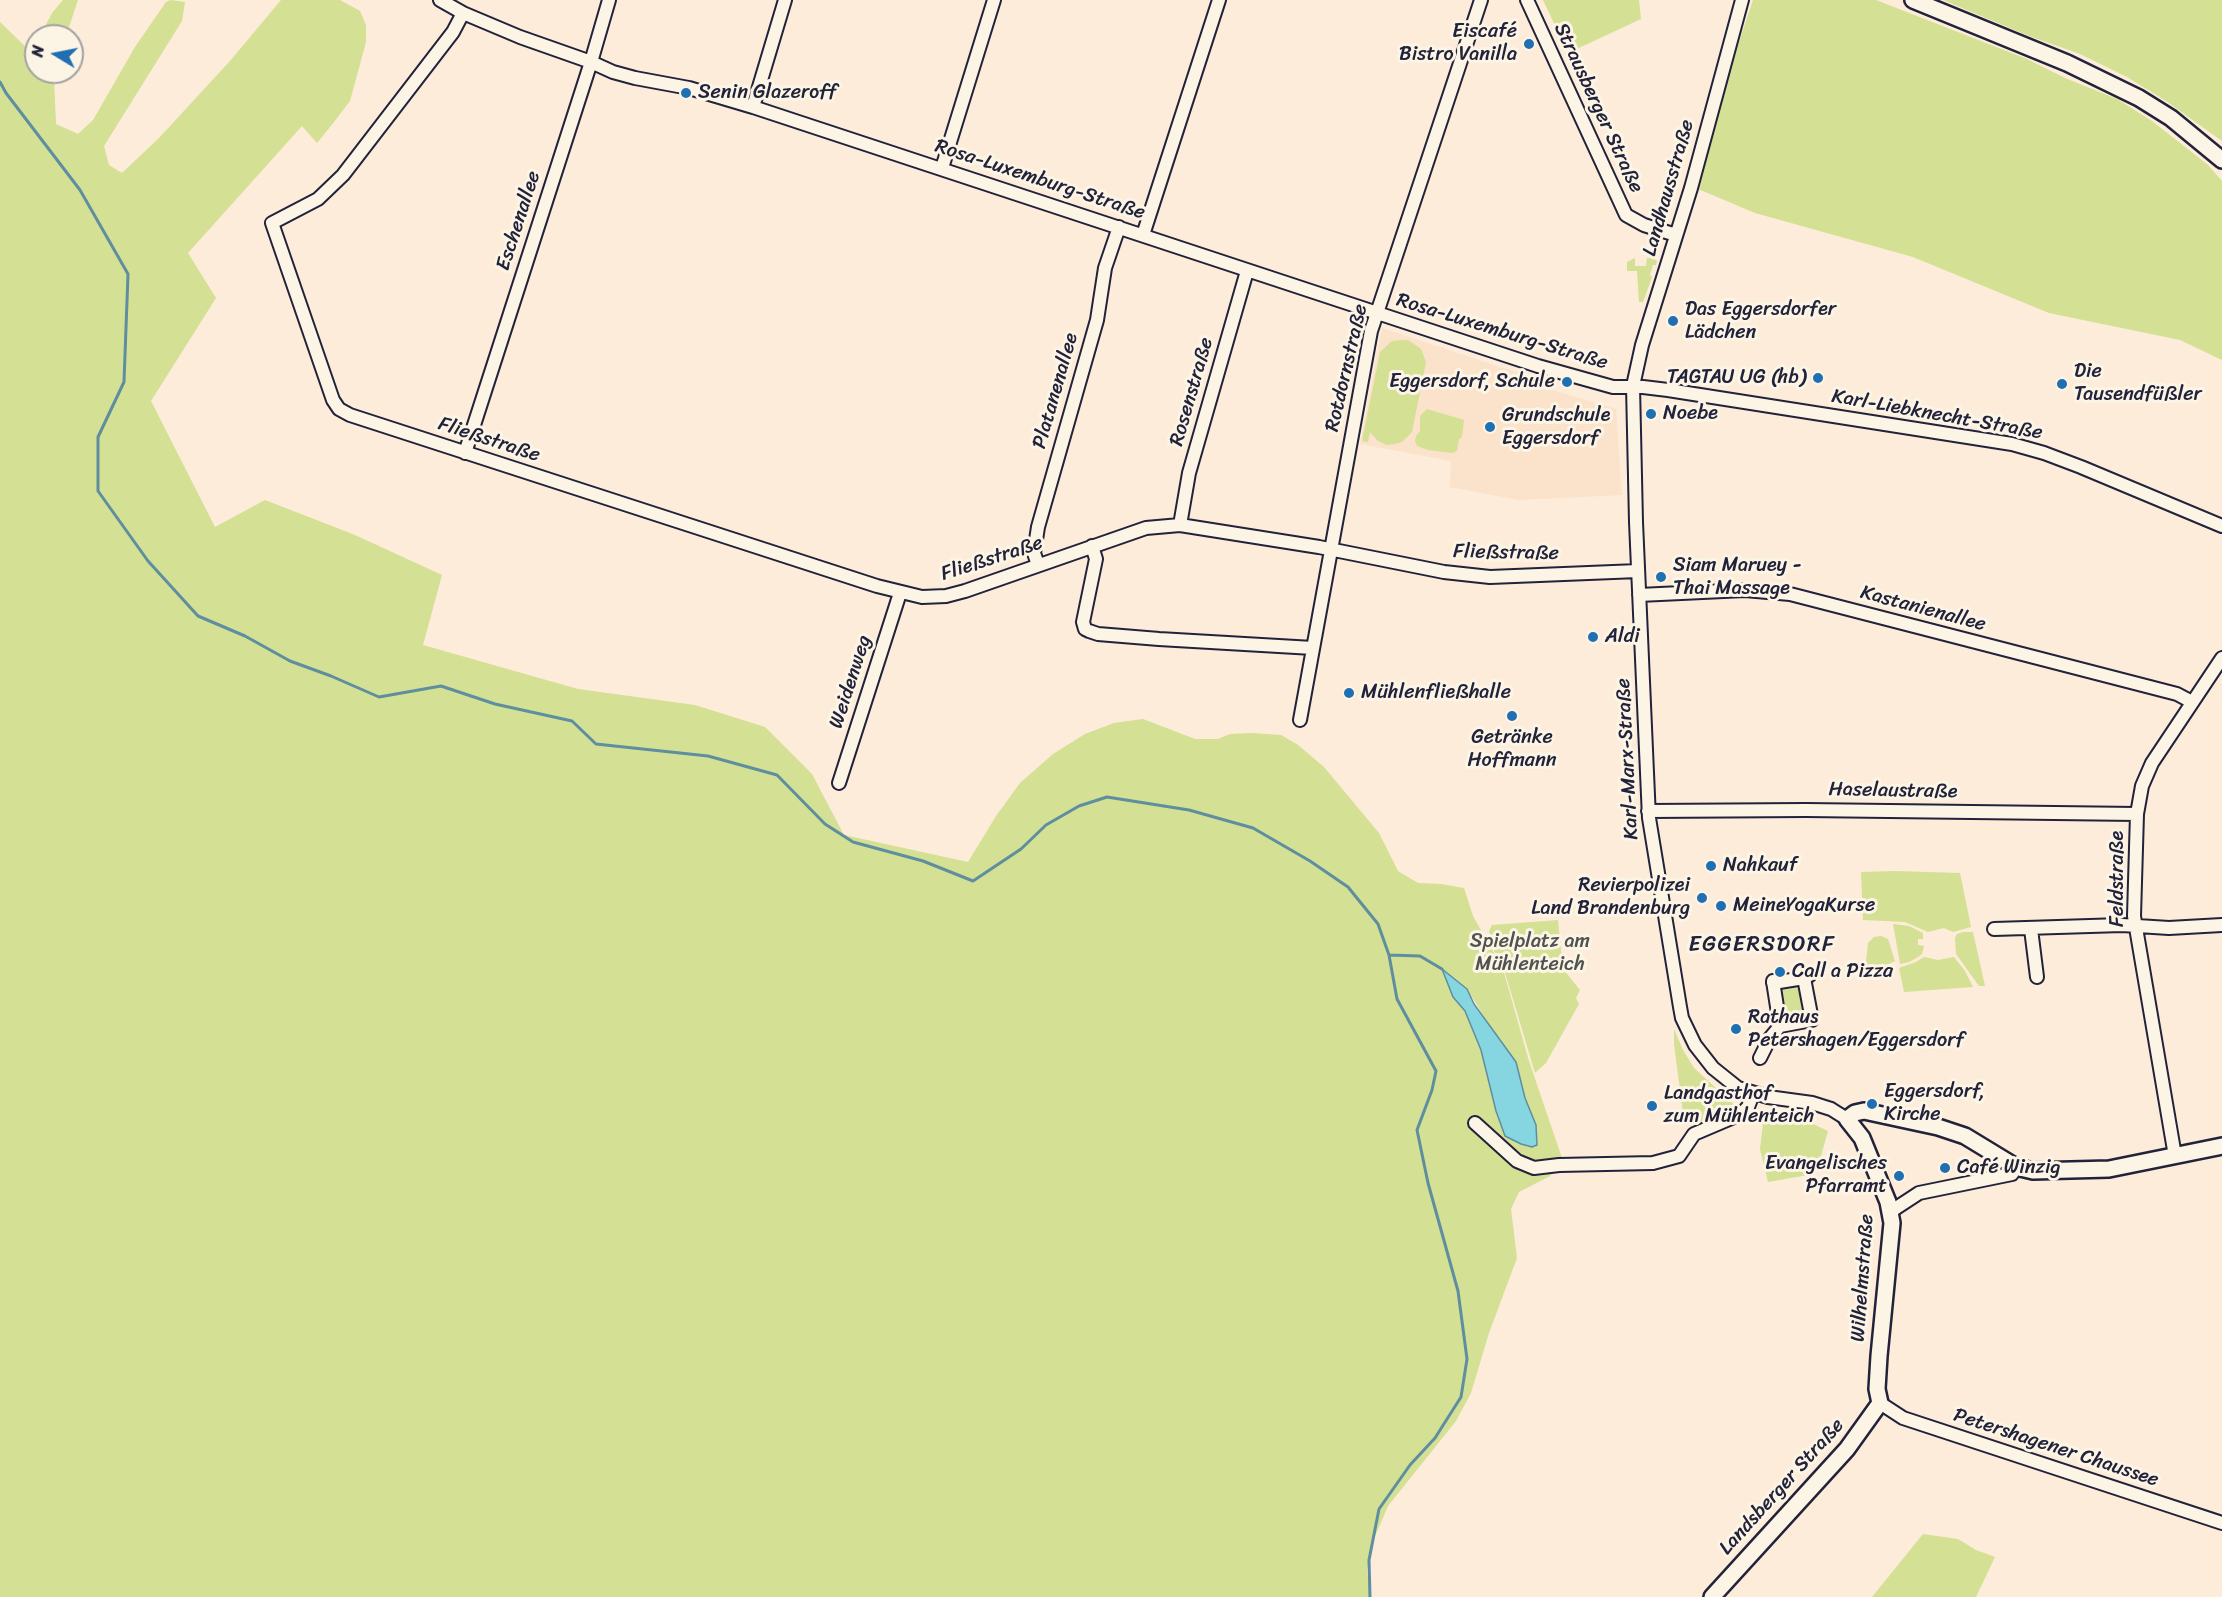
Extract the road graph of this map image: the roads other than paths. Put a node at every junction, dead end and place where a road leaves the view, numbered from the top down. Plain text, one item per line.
1 (440, 0) edge
2 (609, 0) edge
3 (785, 0) edge
4 (994, 0) edge
5 (1219, 0) edge
6 (1481, 0) edge
7 (1527, 0) edge
8 (1742, 0) edge
9 (1913, 0) edge
10 (463, 13) junction
11 (591, 62) junction
12 (753, 107) junction
13 (2222, 160) edge
14 (942, 168) junction
15 (1119, 227) junction
16 (1143, 235) junction
17 (1676, 235) junction
18 (1248, 271) junction
19 (1377, 315) junction
20 (1633, 386) junction
21 (465, 453) junction
22 (1180, 525) junction
23 (2222, 526) edge
24 (1092, 546) junction
25 (1331, 550) junction
26 (1038, 565) junction
27 (1638, 571) junction
28 (900, 593) junction
29 (1639, 595) junction
30 (1312, 648) junction
31 (2222, 658) edge
32 (2192, 702) junction
33 (1300, 720) dead end
34 (839, 783) dead end
35 (1648, 811) junction
36 (2137, 814) junction
37 (2222, 925) edge
38 (2136, 926) junction
39 (1994, 929) dead end
40 (2031, 929) junction
41 (2037, 977) dead end
42 (1682, 1018) joint
43 (1780, 1026) junction
44 (1760, 1058) dead end
45 (1753, 1094) junction
46 (1847, 1119) junction
47 (1474, 1123) dead end
48 (2222, 1146) edge
49 (2175, 1156) junction
50 (2016, 1167) junction
51 (1890, 1212) junction
52 (1880, 1403) junction
53 (2222, 1523) edge
54 (1712, 1597) edge

1 - 10 street, Rosa-Luxemburg-Straße
2 - 11 street, Eschenallee
3 - 12 street
4 - 14 street
5 - 16 street
6 - 19 street, Rotdornstraße
7 - 17 street, Strausberger Straße
8 - 17 street, Landhausstraße
9 - 13 main road
10 - 11 street, Rosa-Luxemburg-Straße
10 - 21 street, Fließstraße
11 - 12 street, Rosa-Luxemburg-Straße
11 - 21 street, Eschenallee
12 - 14 street, Rosa-Luxemburg-Straße
14 - 15 street, Rosa-Luxemburg-Straße
15 - 16 street, Rosa-Luxemburg-Straße
15 - 26 street, Platanenallee
16 - 18 street, Rosa-Luxemburg-Straße
17 - 20 street, Landhausstraße
18 - 19 street, Rosa-Luxemburg-Straße
18 - 22 street, Rosenstraße
19 - 20 street, Rosa-Luxemburg-Straße
19 - 25 street, Rotdornstraße
20 - 23 street, Karl-Liebknecht-Straße
20 - 27 street, Karl-Marx-Straße
21 - 28 street, Fließstraße
22 - 24 street, Fließstraße
22 - 25 street, Fließstraße
24 - 26 street, Fließstraße
24 - 30 street
25 - 27 street, Fließstraße
25 - 30 street, Rotdornstraße
26 - 28 street, Fließstraße
27 - 29 street, Karl-Marx-Straße
28 - 34 street, Weidenweg
29 - 32 street, Kastanienallee
29 - 35 street, Karl-Marx-Straße
30 - 33 street, Rotdornstraße
31 - 32 street, Feldstraße
32 - 36 street, Feldstraße
35 - 36 street, Haselaustraße
35 - 42 street, Karl-Marx-Straße
36 - 38 street, Feldstraße
37 - 38 street
38 - 40 street
38 - 49 street, Feldstraße
39 - 40 street
40 - 41 street
42 - 45 street, Wilhelmstraße
43 - 43 street
43 - 44 street
45 - 46 street, Wilhelmstraße
45 - 47 street
46 - 50 main road
46 - 51 main road, Wilhelmstraße
48 - 49 main road
49 - 50 main road
50 - 51 street
51 - 52 main road, Wilhelmstraße
52 - 53 street, Petershagener Chaussee
52 - 54 main road, Landsberger Straße

